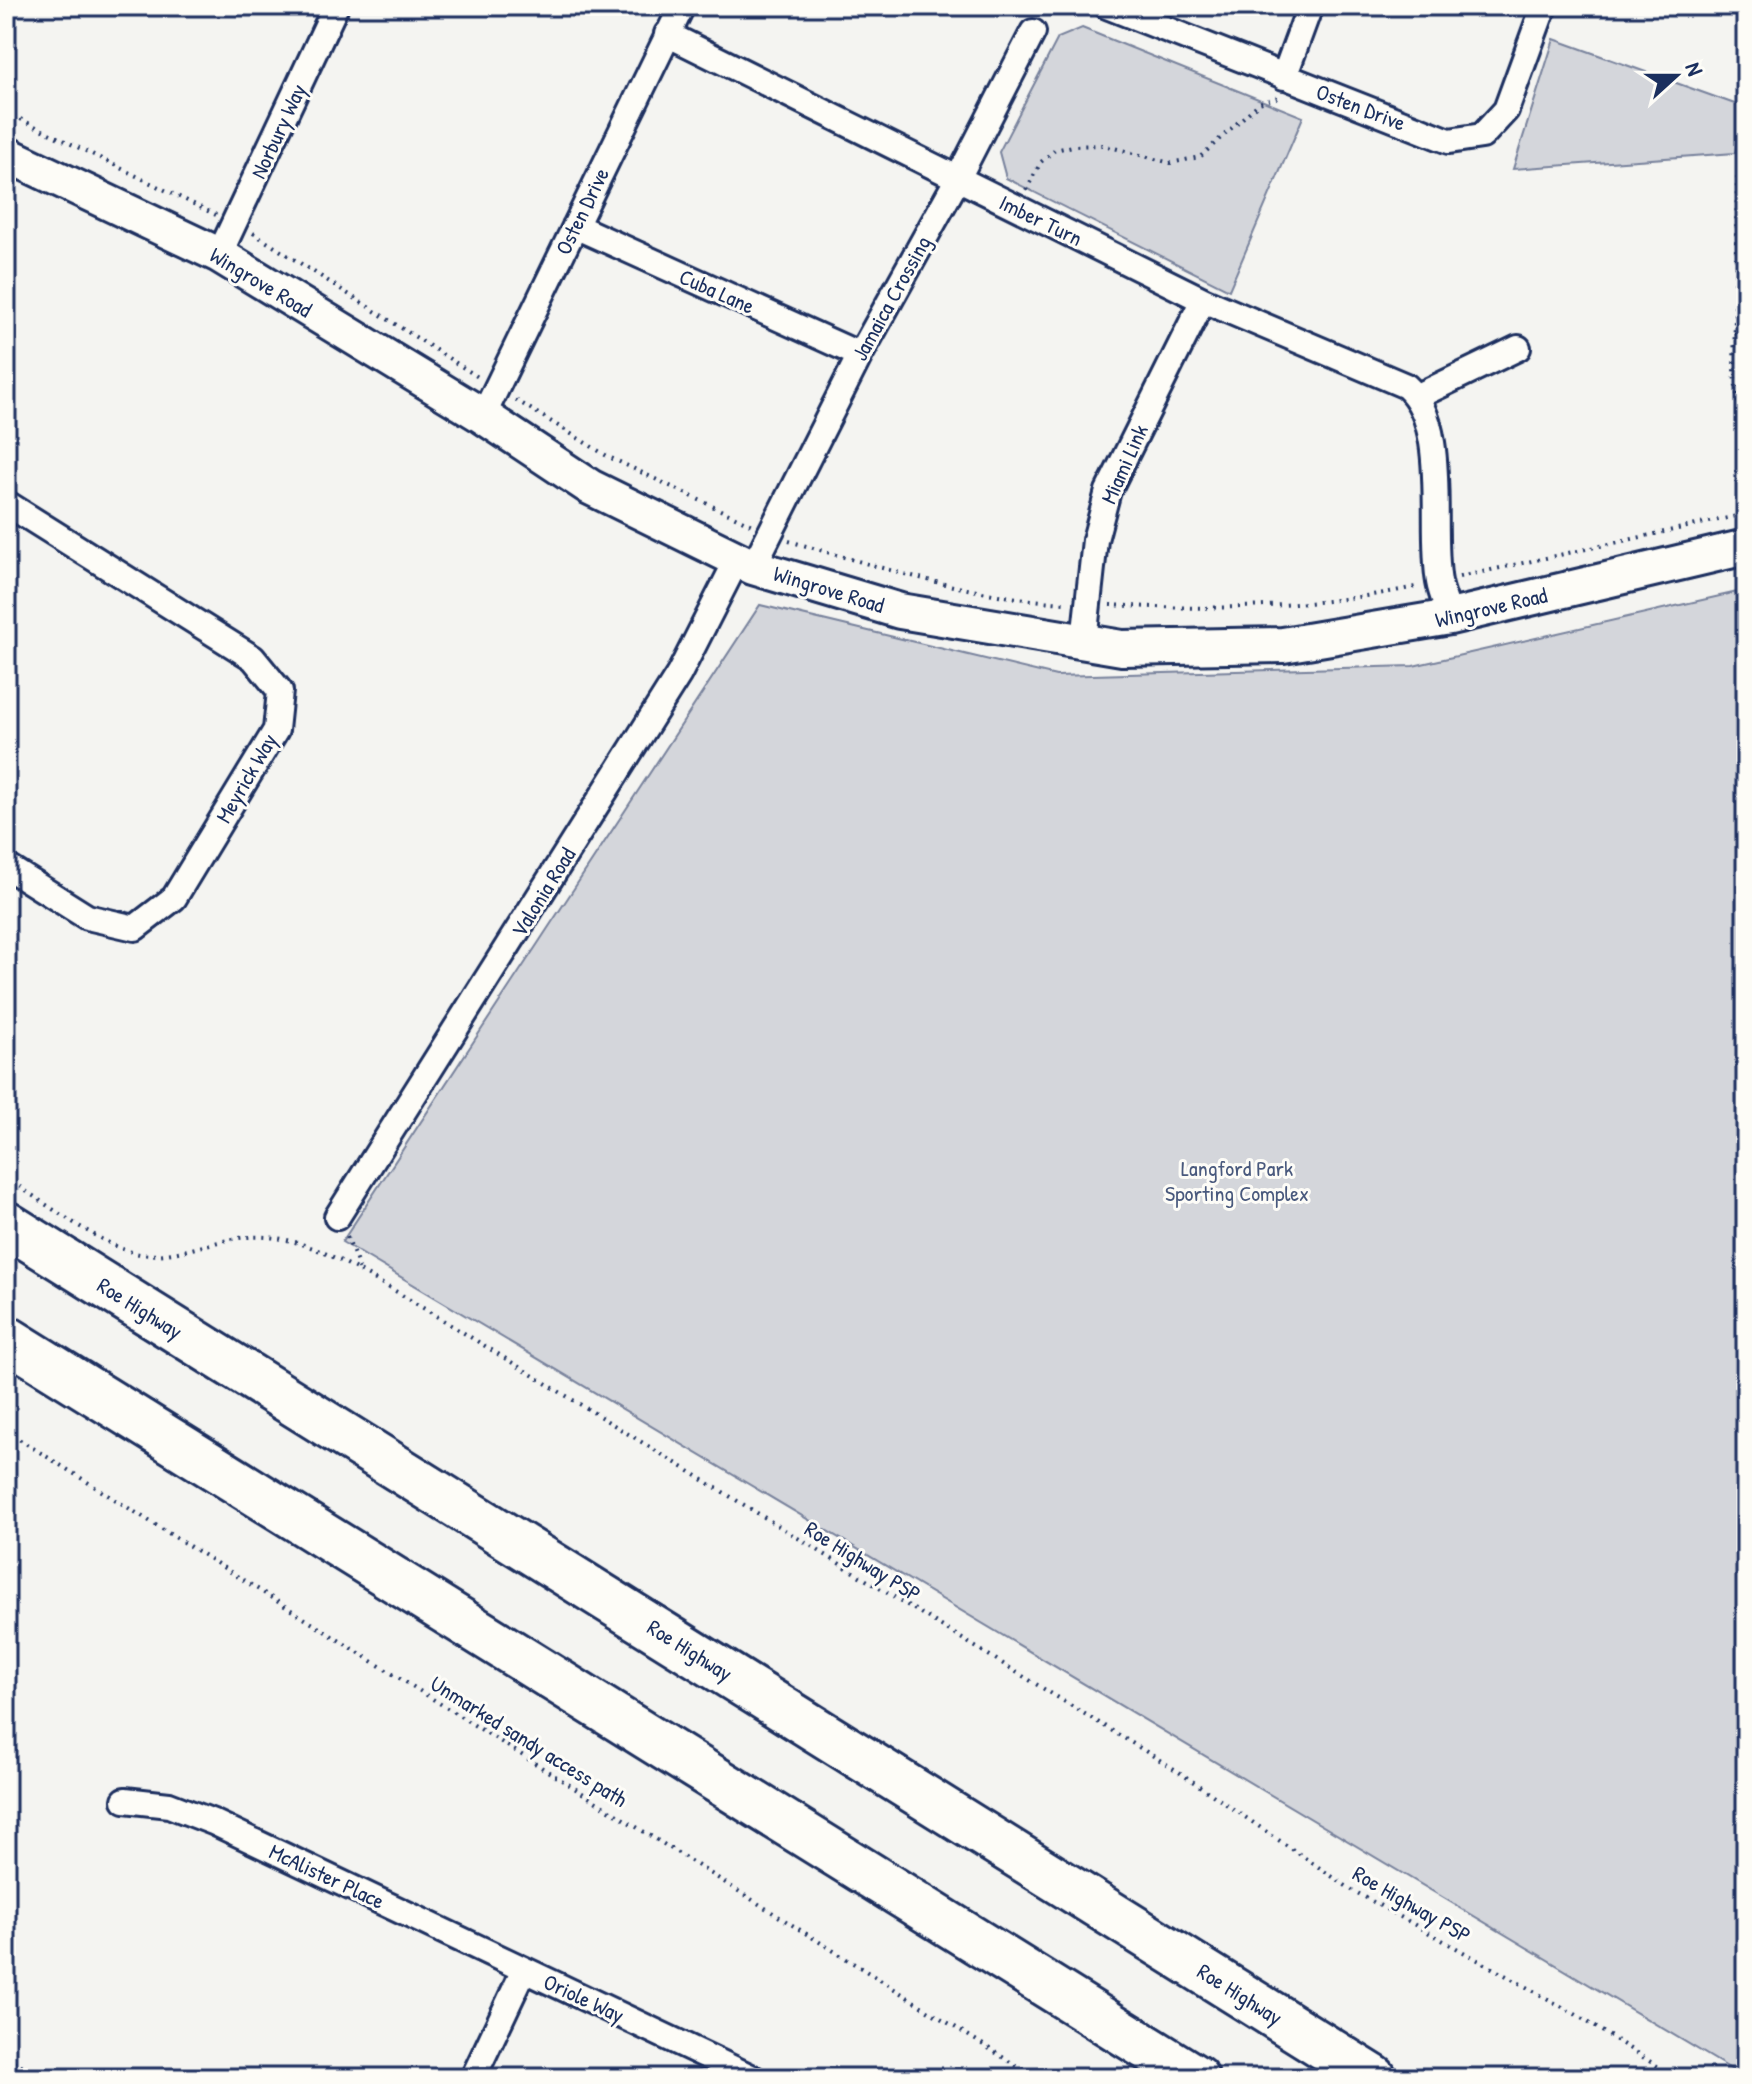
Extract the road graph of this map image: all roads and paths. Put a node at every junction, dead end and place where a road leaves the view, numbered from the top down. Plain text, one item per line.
1 (336, 6) edge
2 (682, 6) edge
3 (1107, 6) edge
4 (1310, 6) edge
5 (1544, 6) edge
6 (1033, 32) dead end
7 (667, 34) junction
8 (1284, 77) junction
9 (6, 112) edge
10 (1746, 122) edge
11 (6, 154) edge
12 (957, 180) junction
13 (1017, 208) junction
14 (234, 224) junction
15 (575, 226) junction
16 (219, 255) junction
17 (1203, 300) junction
18 (1735, 334) junction
19 (1746, 334) edge
20 (1518, 348) dead end
21 (860, 355) junction
22 (1418, 396) junction
23 (490, 402) junction
24 (1746, 454) edge
25 (6, 503) edge
26 (1746, 514) edge
27 (767, 532) junction
28 (1746, 547) edge
29 (745, 563) junction
30 (1439, 582) junction
31 (1088, 604) junction
32 (1450, 617) junction
33 (1084, 641) junction
34 (6, 866) edge
35 (6, 1178) edge
36 (337, 1217) joint
37 (6, 1224) edge
38 (361, 1273) junction
39 (6, 1338) edge
40 (6, 1431) edge
41 (125, 1800) dead end
42 (524, 1970) junction
43 (6, 2058) edge
44 (49, 2078) edge
45 (473, 2078) edge
46 (753, 2078) edge
47 (1036, 2078) edge
48 (1196, 2078) edge
49 (1374, 2078) edge
50 (1676, 2078) edge

1 - 14 street, Norbury Way
2 - 7 street, Osten Drive
3 - 8 street, Osten Drive
4 - 8 street
5 - 8 street, Osten Drive
6 - 12 street, Jamaica Crossing
7 - 12 street, Imber Turn
7 - 15 street, Osten Drive
8 - 13 path
9 - 14 path
10 - 18 path
11 - 16 street, Wingrove Road
12 - 13 street, Imber Turn
12 - 21 street, Jamaica Crossing
13 - 17 street, Imber Turn
14 - 16 street, Norbury Way
14 - 23 path
15 - 21 street, Cuba Lane
15 - 23 street, Osten Drive
16 - 23 street, Wingrove Road
17 - 22 street, Imber Turn
17 - 31 street, Miami Link
18 - 19 path
18 - 24 path
20 - 22 street
21 - 27 street, Jamaica Crossing
22 - 30 street
23 - 27 path
23 - 29 street, Wingrove Road
25 - 34 street, Meyrick Way
26 - 30 path
27 - 29 street, Jamaica Crossing
27 - 31 path
28 - 32 street, Wingrove Road
29 - 33 street, Wingrove Road
29 - 36 street, Valonia Road
30 - 31 path
30 - 32 street
31 - 33 street, Miami Link
32 - 33 street, Wingrove Road
35 - 38 path, Roe Highway PSP
36 - 38 path
37 - 49 highway, Roe Highway
38 - 50 path, Roe Highway PSP
39 - 48 highway
40 - 47 path, Unmarked sandy access path
41 - 42 street, McAlister Place
42 - 45 street, Oriole Way
42 - 46 street, Oriole Way
43 - 44 path

